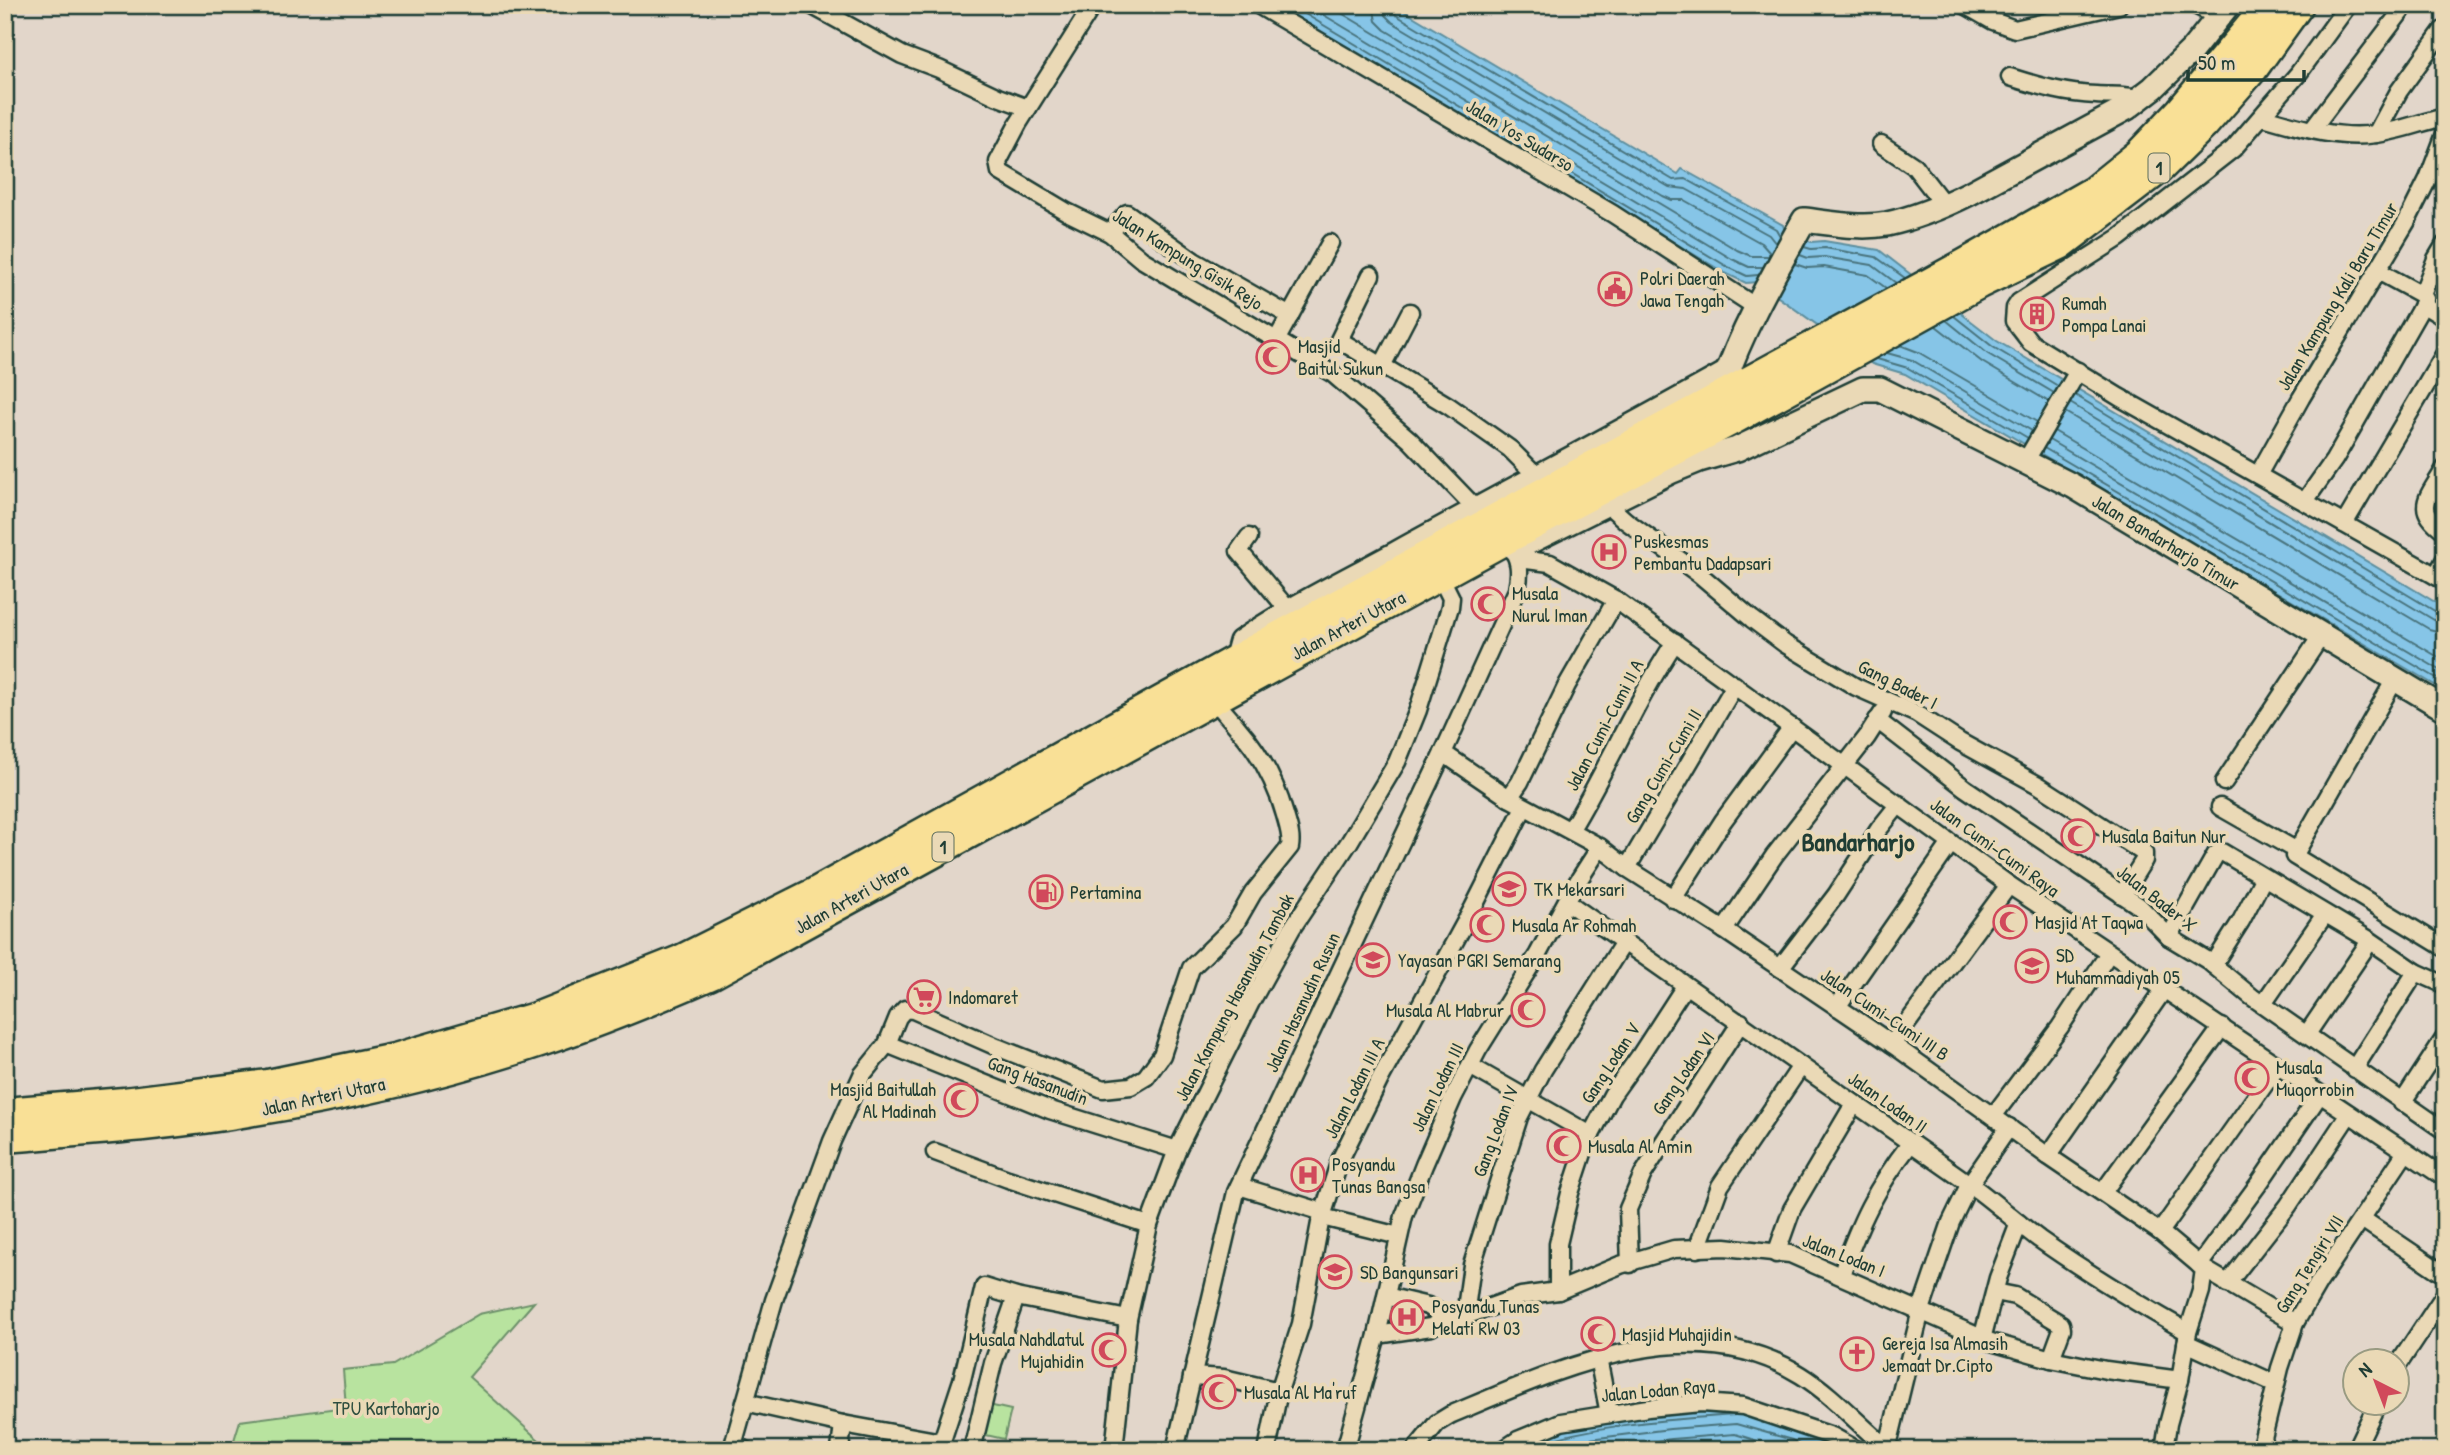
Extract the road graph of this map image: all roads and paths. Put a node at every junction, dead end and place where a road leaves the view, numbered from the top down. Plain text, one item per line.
1 (811, 5) edge
2 (1093, 5) edge
3 (1258, 5) edge
4 (1965, 5) edge
5 (2119, 5) edge
6 (2195, 5) edge
7 (2269, 5) edge
8 (2298, 5) edge
9 (2348, 5) edge
10 (2406, 5) edge
11 (2223, 11) edge
12 (2443, 30) edge
13 (2010, 77) dead end
14 (2140, 98) junction
15 (1028, 108) junction
16 (2263, 117) junction
17 (2445, 117) edge
18 (2312, 129) junction
19 (2376, 134) junction
20 (2445, 134) edge
21 (1881, 144) dead end
22 (1945, 206) junction
23 (1110, 233) junction
24 (1331, 243) dead end
25 (2445, 244) edge
26 (2440, 270) edge
27 (2378, 271) junction
28 (1973, 273) junction
29 (1371, 275) dead end
30 (1761, 298) junction
31 (2422, 300) junction
32 (1410, 312) dead end
33 (1290, 316) junction
34 (2445, 318) edge
35 (1277, 339) junction
36 (2445, 353) edge
37 (1382, 366) junction
38 (2075, 378) junction
39 (1727, 396) junction
40 (1694, 451) junction
41 (2027, 458) junction
42 (2445, 468) edge
43 (2258, 475) junction
44 (1536, 476) junction
45 (2305, 501) junction
46 (1607, 505) junction
47 (2344, 524) junction
48 (2445, 531) edge
49 (1501, 536) junction
50 (1249, 537) dead end
51 (2445, 559) edge
52 (2440, 579) edge
53 (1446, 588) junction
54 (1616, 600) junction
55 (1290, 612) junction
56 (2321, 636) junction
57 (1675, 642) junction
58 (1243, 669) junction
59 (2394, 681) junction
60 (1735, 685) junction
61 (1213, 698) junction
62 (1889, 703) junction
63 (2445, 709) edge
64 (1877, 720) junction
65 (1792, 727) junction
66 (1443, 753) junction
67 (1843, 764) junction
68 (2224, 782) dead end
69 (1509, 798) junction
70 (1899, 804) junction
71 (1524, 807) junction
72 (2220, 807) dead end
73 (1571, 829) junction
74 (1951, 843) junction
75 (1600, 847) junction
76 (2297, 851) junction
77 (1627, 868) junction
78 (2263, 878) junction
79 (2009, 885) junction
80 (2122, 895) junction
81 (1673, 899) junction
82 (1567, 902) junction
83 (2325, 914) junction
84 (1724, 930) junction
85 (2169, 937) junction
86 (2370, 941) junction
87 (1624, 942) junction
88 (2445, 948) edge
89 (2109, 953) junction
90 (2213, 965) junction
91 (1780, 968) junction
92 (2416, 972) junction
93 (2445, 985) edge
94 (1685, 986) junction
95 (2163, 991) junction
96 (2263, 1004) junction
97 (1837, 1007) junction
98 (1741, 1022) junction
99 (2222, 1027) junction
100 (2307, 1034) junction
101 (2445, 1037) edge
102 (1892, 1044) junction
103 (887, 1045) junction
104 (1470, 1066) junction
105 (1801, 1066) junction
106 (2277, 1066) junction
107 (2354, 1069) junction
108 (2320, 1094) junction
109 (1528, 1100) junction
110 (2402, 1103) junction
111 (1854, 1104) junction
112 (5, 1113) edge
113 (2349, 1114) junction
114 (1994, 1115) junction
115 (2009, 1127) junction
116 (2445, 1132) edge
117 (1591, 1135) junction
118 (5, 1137) edge
119 (1910, 1144) junction
120 (1177, 1150) junction
121 (935, 1152) dead end
122 (2406, 1152) junction
123 (2048, 1156) junction
124 (2445, 1178) edge
125 (1969, 1185) junction
126 (1239, 1186) junction
127 (2103, 1192) junction
128 (1322, 1214) junction
129 (2362, 1219) junction
130 (2019, 1223) junction
131 (1149, 1225) junction
132 (2160, 1232) junction
133 (1399, 1236) junction
134 (1698, 1249) junction
135 (1776, 1254) junction
136 (1630, 1264) junction
137 (2202, 1267) junction
138 (1841, 1275) junction
139 (2445, 1275) edge
140 (2227, 1284) junction
141 (1558, 1290) junction
142 (1995, 1292) junction
143 (2445, 1294) edge
144 (1386, 1296) junction
145 (1016, 1297) junction
146 (1921, 1310) junction
147 (1465, 1316) junction
148 (1447, 1317) junction
149 (1128, 1319) junction
150 (2295, 1323) junction
151 (1377, 1335) junction
152 (2187, 1337) junction
153 (1982, 1339) junction
154 (2411, 1346) edge
155 (1598, 1358) junction
156 (2050, 1359) junction
157 (1192, 1376) junction
158 (2180, 1380) junction
159 (2276, 1384) junction
160 (1279, 1391) junction
161 (745, 1402) junction
162 (1609, 1414) junction
163 (2371, 1416) edge
164 (844, 1424) junction
165 (941, 1446) edge
166 (1887, 1449) edge
167 (746, 1450) edge
168 (839, 1450) edge
169 (972, 1450) edge
170 (1114, 1450) edge
171 (1175, 1450) edge
172 (1267, 1450) edge
173 (1345, 1450) edge
174 (1415, 1450) edge
175 (1503, 1450) edge
176 (1857, 1450) edge
177 (2164, 1450) edge
178 (2260, 1450) edge
179 (2355, 1450) edge

1 - 15 street
2 - 15 street, Jalan Kampung Gisik Rejo
3 - 30 street, Jalan Yos Sudarso
4 - 5 street
6 - 11 street
7 - 28 highway, 1
8 - 28 highway, 1
9 - 16 street
10 - 18 street
11 - 14 street
12 - 19 street
13 - 14 street
14 - 22 street
15 - 23 street, Jalan Kampung Gisik Rejo
16 - 18 street
16 - 38 street
17 - 19 street
18 - 19 street
20 - 27 street, Jalan Kampung Kali Baru Timur
21 - 22 street
22 - 30 street
23 - 33 street
23 - 35 street, Jalan Kampung Gisik Rejo
24 - 33 street
25 - 26 street
26 - 31 street
27 - 31 street
27 - 43 street, Jalan Kampung Kali Baru Timur
28 - 39 highway, Jalan Arteri Utara / 1
29 - 37 street
30 - 39 street
31 - 34 street
31 - 45 street
32 - 37 street
33 - 35 street
35 - 49 street, Jalan Kampung Gisik Rejo
36 - 47 street
37 - 44 street
38 - 41 street
38 - 43 street
39 - 40 highway, Jalan Arteri Utara / 1
39 - 44 street
39 - 49 highway, Jalan Arteri Utara / 1
40 - 41 street, Jalan Bandarharjo Timur
40 - 46 street
40 - 49 highway, Jalan Arteri Utara / 1
41 - 56 street, Jalan Bandarharjo Timur
42 - 48 street
43 - 45 street
44 - 49 street
45 - 47 street
46 - 49 street
46 - 62 street, Gang Bader I
47 - 52 street
49 - 53 street
49 - 54 street, Jalan Cumi-Cumi Raya
49 - 55 street
49 - 58 highway, Jalan Arteri Utara / 1
49 - 66 street, Jalan Hasanudin Rusun
50 - 55 street
51 - 52 street
53 - 58 street
53 - 120 street, Jalan Kampung Hasanudin Tambak
54 - 57 street, Jalan Cumi-Cumi Raya
54 - 69 street
55 - 58 street
56 - 59 street, Jalan Bandarharjo Timur
56 - 68 street
57 - 60 street, Jalan Cumi-Cumi Raya
57 - 73 street, Jalan Cumi-Cumi II A
58 - 61 highway, Jalan Arteri Utara / 1
58 - 112 highway, Jalan Arteri Utara / 1
59 - 63 street, Jalan Bandarharjo Timur
59 - 76 street
60 - 65 street, Jalan Cumi-Cumi Raya
60 - 77 street, Gang Cumi-Cumi II
61 - 103 street
61 - 118 highway, Jalan Arteri Utara / 1
62 - 64 street
62 - 80 street, Gang Bader I
64 - 67 street
64 - 80 street, Jalan Bader X
65 - 67 street, Jalan Cumi-Cumi Raya
65 - 81 street
66 - 69 street, Jalan Cumi-Cumi III B
66 - 126 street, Jalan Hasanudin Rusun
67 - 70 street, Jalan Cumi-Cumi Raya
67 - 84 street
69 - 71 street, Jalan Cumi-Cumi III B
70 - 74 street, Jalan Cumi-Cumi Raya
70 - 91 street
71 - 73 street, Jalan Cumi-Cumi III B
71 - 128 street, Jalan Lodan III A
72 - 76 street
73 - 75 street, Jalan Cumi-Cumi III B
74 - 79 street, Jalan Cumi-Cumi Raya
74 - 97 street
75 - 77 street, Jalan Cumi-Cumi III B
75 - 82 street, Jalan Lodan III
76 - 88 street
77 - 81 street, Jalan Cumi-Cumi III B
78 - 83 street
78 - 85 street
78 - 90 street
79 - 89 street, Jalan Cumi-Cumi Raya
79 - 102 street
80 - 85 street, Jalan Bader X
81 - 84 street, Jalan Cumi-Cumi III B
82 - 87 street, Jalan Lodan II
82 - 104 street, Jalan Lodan III
83 - 86 street
83 - 96 street
84 - 91 street, Jalan Cumi-Cumi III B
85 - 90 street, Jalan Bader X
86 - 92 street
86 - 100 street
87 - 94 street, Jalan Lodan II
87 - 109 street, Gang Lodan IV
89 - 95 street, Jalan Cumi-Cumi Raya
89 - 114 street
90 - 96 street, Jalan Bader X
91 - 97 street, Jalan Cumi-Cumi III B
92 - 93 street
92 - 107 street
94 - 98 street, Jalan Lodan II
94 - 117 street, Gang Lodan V
95 - 99 street, Jalan Cumi-Cumi Raya
95 - 123 street
96 - 100 street, Jalan Bader X
97 - 102 street, Jalan Cumi-Cumi III B
98 - 105 street, Jalan Lodan II
98 - 136 street, Gang Lodan VI
99 - 106 street, Jalan Cumi-Cumi Raya
99 - 127 street
100 - 107 street, Jalan Bader X
101 - 110 street
102 - 114 street, Jalan Cumi-Cumi III B
103 - 120 street, Gang Hasanudin
103 - 161 street
104 - 109 street
104 - 133 street, Jalan Lodan III
105 - 111 street, Jalan Lodan II
105 - 134 street
106 - 108 street, Jalan Cumi-Cumi Raya
106 - 132 street
107 - 110 street, Jalan Bader X
108 - 113 street, Jalan Cumi-Cumi Raya
108 - 137 street
109 - 117 street
109 - 147 street, Gang Lodan IV
110 - 116 street, Jalan Bader X
111 - 119 street, Jalan Lodan II
111 - 135 street
113 - 122 street, Jalan Cumi-Cumi Raya
113 - 140 street
114 - 115 street, Jalan Cumi-Cumi III B
115 - 123 street, Jalan Cumi-Cumi III B
115 - 125 street
117 - 141 street, Gang Lodan V
119 - 125 street, Jalan Lodan II
119 - 138 street
120 - 131 street, Jalan Kampung Hasanudin Tambak
121 - 131 street
122 - 124 street, Jalan Cumi-Cumi Raya
122 - 129 street, Gang Tengiri VII
123 - 127 street, Jalan Cumi-Cumi III B
125 - 130 street, Jalan Lodan II
125 - 146 street
126 - 128 street
126 - 157 street, Jalan Hasanudin Rusun
127 - 132 street, Jalan Cumi-Cumi III B
128 - 133 street
128 - 160 street, Jalan Lodan III A
129 - 139 street
129 - 150 street, Gang Tengiri VII
130 - 142 street
130 - 152 street, Jalan Lodan II
131 - 149 street, Jalan Kampung Hasanudin Tambak
132 - 137 street, Jalan Cumi-Cumi III B
133 - 144 street, Jalan Lodan III
134 - 135 street, Jalan Lodan I
134 - 136 street, Jalan Lodan I
135 - 138 street, Jalan Lodan I
136 - 141 street, Jalan Lodan I
137 - 140 street, Jalan Cumi-Cumi III B
137 - 152 street
138 - 146 street, Jalan Lodan I
140 - 150 street, Jalan Cumi-Cumi III B
141 - 147 street, Jalan Lodan I
142 - 153 street
142 - 156 street
143 - 154 street
144 - 148 street, Jalan Lodan I
144 - 151 street, Jalan Lodan III
145 - 149 street
145 - 165 street
145 - 169 street
146 - 153 street, Jalan Lodan I
146 - 166 street
147 - 148 street, Jalan Lodan I
148 - 151 street, Jalan Lodan I
149 - 170 street, Jalan Kampung Hasanudin Tambak
150 - 159 street, Gang Tengiri VII
151 - 173 street, Jalan Lodan III
152 - 158 street
152 - 159 street, Jalan Lodan II
153 - 156 street, Jalan Lodan I
155 - 162 street
155 - 166 street
155 - 174 street
156 - 158 street, Jalan Lodan I
157 - 160 street
157 - 171 street, Jalan Hasanudin Rusun
158 - 177 street
159 - 178 street, Gang Tengiri VII
160 - 172 street, Jalan Lodan III A
161 - 164 street
161 - 167 street
162 - 175 street, Jalan Lodan Raya
162 - 176 street, Jalan Lodan Raya
163 - 179 street
164 - 165 street
164 - 168 street

